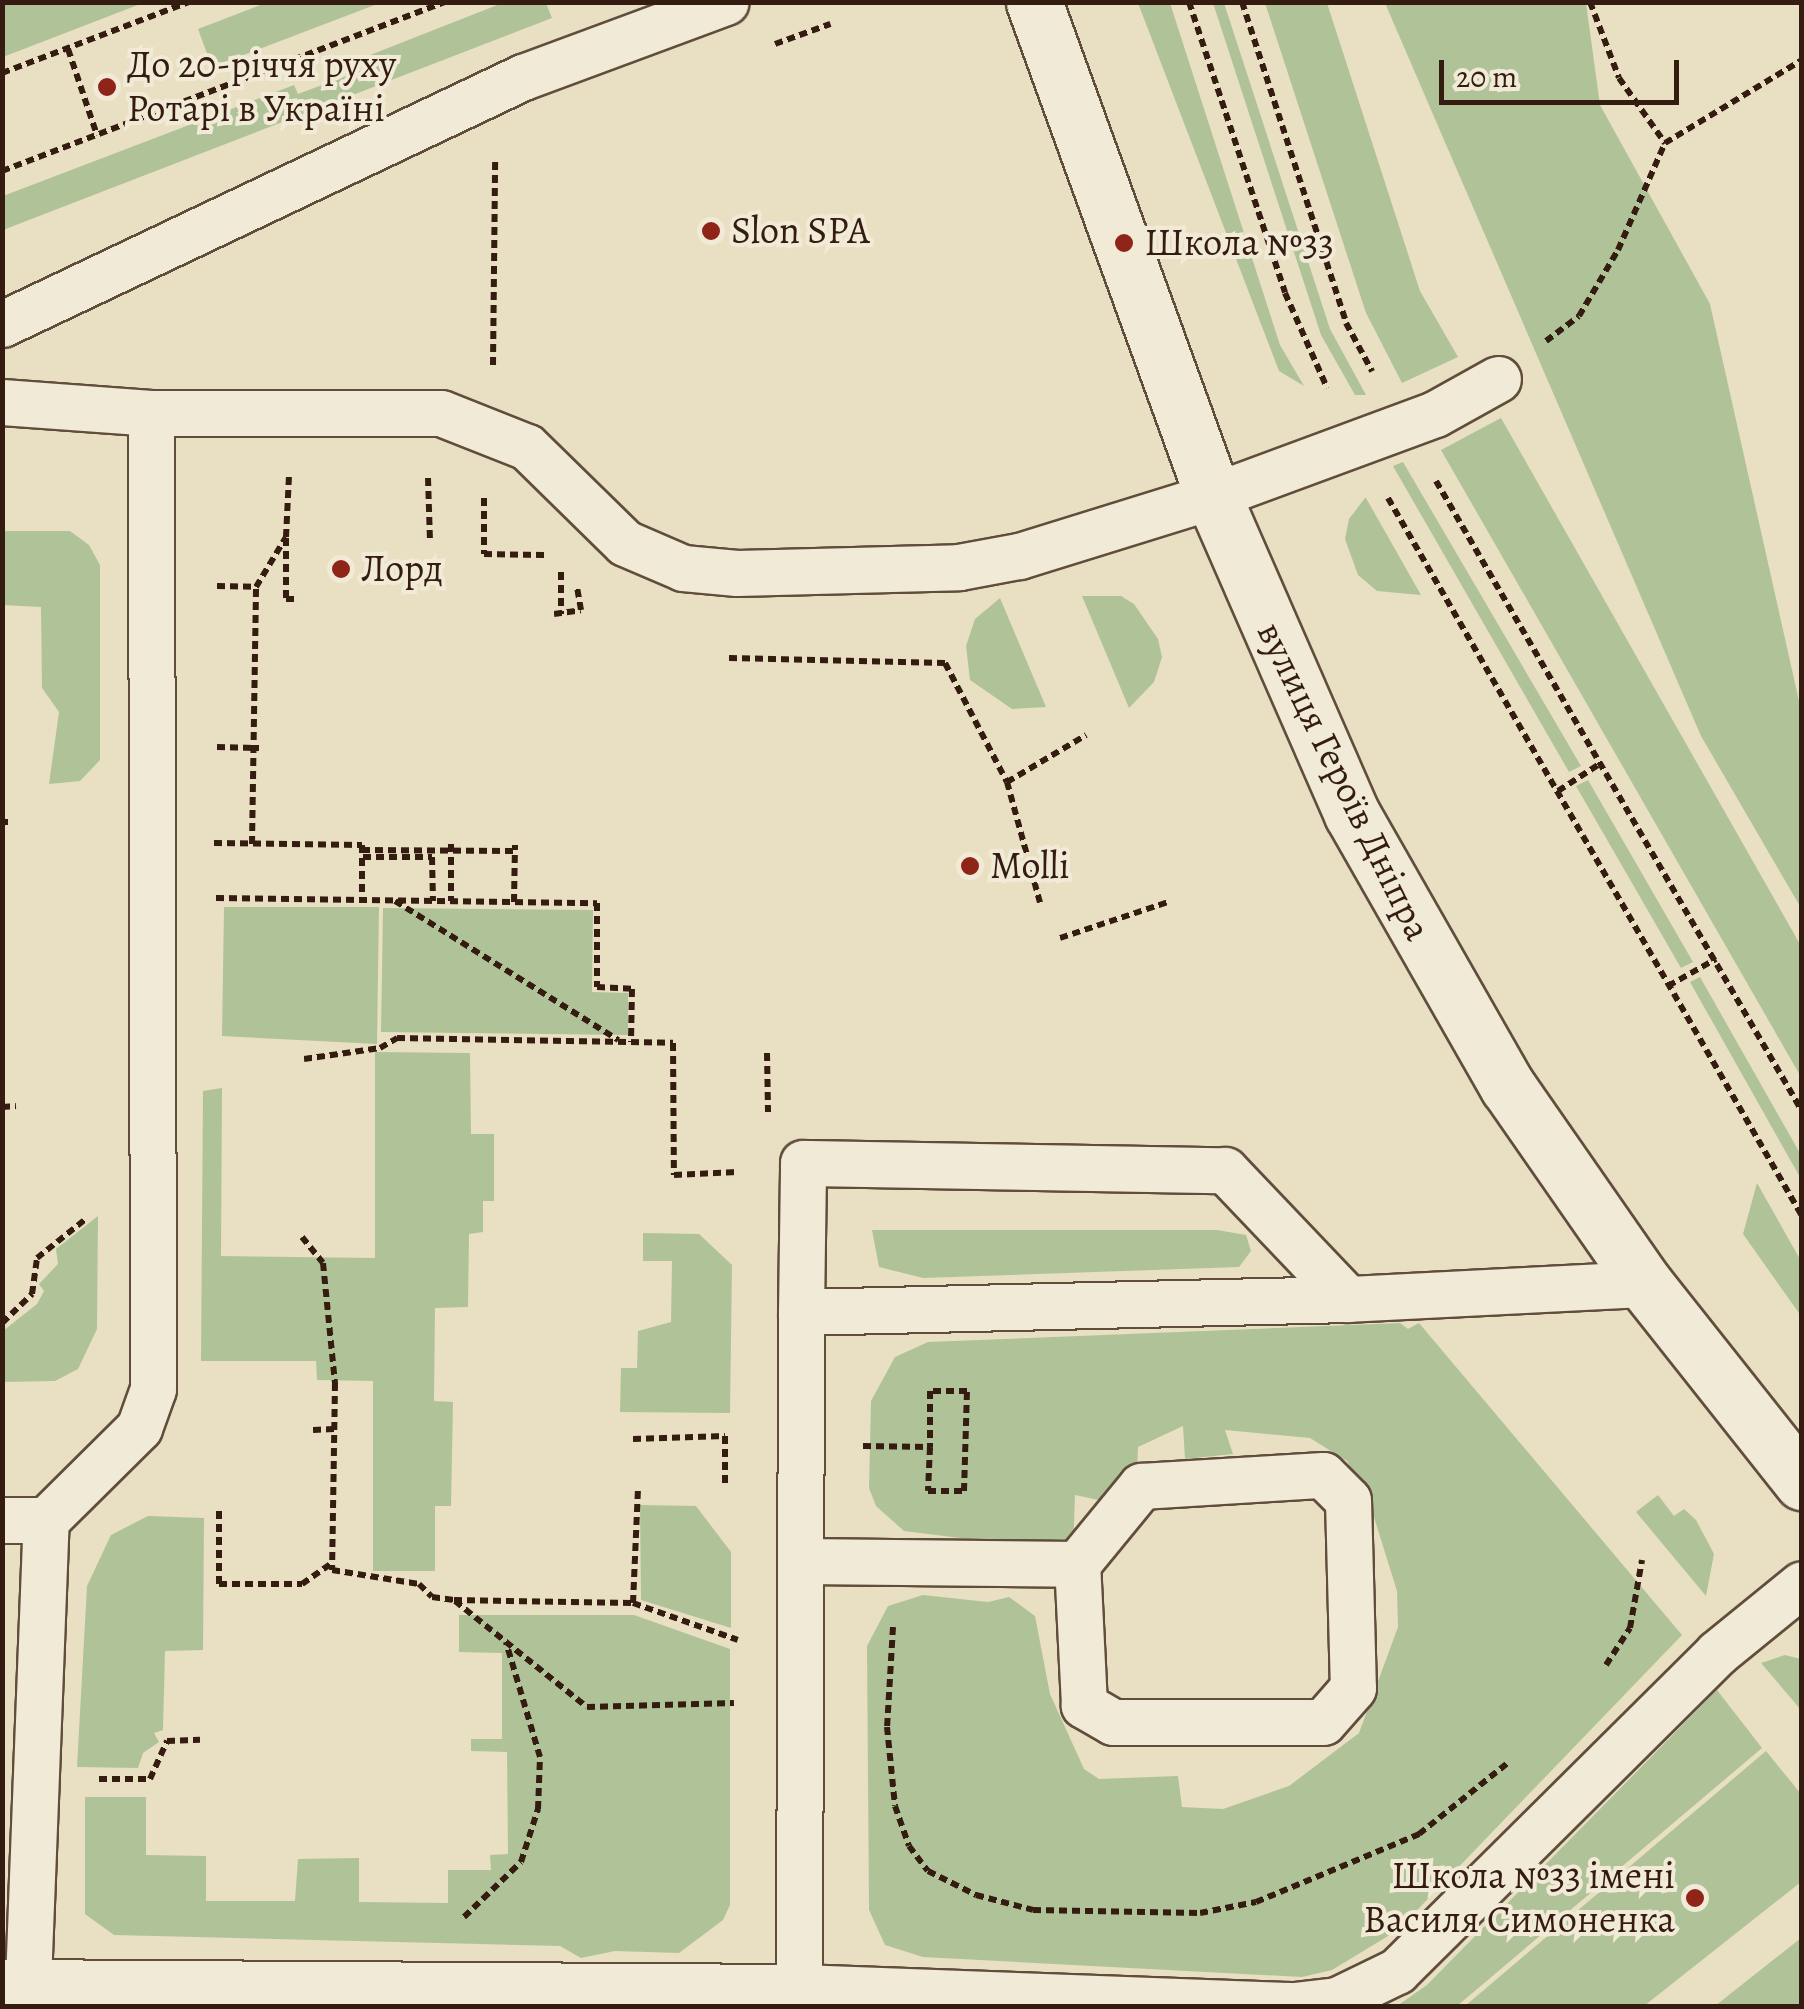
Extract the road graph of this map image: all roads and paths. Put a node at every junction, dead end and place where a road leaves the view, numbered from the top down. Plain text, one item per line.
1 (188, 2) edge
2 (445, 2) edge
3 (726, 2) edge
4 (1034, 2) edge
5 (1188, 2) edge
6 (1242, 2) edge
7 (1590, 2) edge
8 (830, 24) dead end
9 (68, 49) junction
10 (759, 50) dead end
11 (1802, 60) edge
12 (2, 74) edge
13 (96, 135) junction
14 (1665, 143) junction
15 (495, 149) dead end
16 (2, 171) edge
17 (2, 324) edge
18 (1498, 378) joint
19 (1382, 390) dead end
20 (1331, 398) dead end
21 (2, 402) edge
22 (152, 413) junction
23 (492, 435) junction
24 (290, 465) dead end
25 (428, 466) dead end
26 (1430, 471) dead end
27 (484, 484) dead end
28 (1385, 493) dead end
29 (1213, 496) junction
30 (286, 537) junction
31 (430, 542) dead end
32 (198, 586) dead end
33 (256, 586) junction
34 (296, 599) dead end
35 (581, 610) dead end
36 (729, 658) dead end
37 (1086, 735) dead end
38 (220, 747) dead end
39 (256, 748) junction
40 (1601, 763) junction
41 (1007, 782) junction
42 (1558, 791) junction
43 (196, 843) dead end
44 (252, 844) junction
45 (451, 847) junction
46 (362, 854) junction
47 (195, 898) dead end
48 (362, 900) junction
49 (432, 900) junction
50 (394, 901) junction
51 (451, 901) junction
52 (514, 902) junction
53 (1040, 902) dead end
54 (1168, 902) dead end
55 (1060, 938) dead end
56 (1716, 960) junction
57 (1668, 986) junction
58 (626, 1042) junction
59 (767, 1053) dead end
60 (304, 1058) dead end
61 (768, 1088) dead end
62 (16, 1106) dead end
63 (2, 1107) edge
64 (1802, 1111) edge
65 (802, 1164) junction
66 (90, 1215) dead end
67 (1802, 1216) edge
68 (302, 1237) dead end
69 (1645, 1284) junction
70 (1348, 1300) junction
71 (801, 1312) junction
72 (2, 1323) edge
73 (334, 1429) junction
74 (313, 1430) dead end
75 (633, 1438) dead end
76 (802, 1445) junction
77 (930, 1447) junction
78 (1802, 1482) edge
79 (725, 1484) dead end
80 (638, 1487) dead end
81 (219, 1511) dead end
82 (24, 1520) edge
83 (801, 1561) junction
84 (332, 1563) junction
85 (1077, 1564) junction
86 (1802, 1584) edge
87 (454, 1600) junction
88 (633, 1603) junction
89 (506, 1641) junction
90 (801, 1681) junction
91 (200, 1740) dead end
92 (92, 1779) dead end
93 (448, 1928) dead end
94 (16, 1982) edge
95 (799, 1987) junction

1 - 9 path
2 - 13 path
3 - 17 lane
4 - 29 main road, вулиця Героїв Дніпра
5 - 20 path
6 - 19 path
7 - 14 path
8 - 10 path
9 - 12 path
9 - 13 path
11 - 14 path
13 - 16 path
14 - 18 path
15 - 23 path
18 - 29 lane
21 - 22 lane
22 - 23 lane
22 - 82 lane
23 - 29 lane
24 - 30 path
25 - 31 path
26 - 40 path
27 - 35 path
28 - 42 path
29 - 69 main road, вулиця Героїв Дніпра
30 - 33 path
30 - 34 path
32 - 33 path
33 - 39 path
36 - 41 path
37 - 41 path
38 - 39 path
39 - 44 path
40 - 42 path
40 - 56 path
41 - 53 path
42 - 57 path
43 - 44 path
44 - 46 path
45 - 46 path
45 - 51 path
45 - 52 path
46 - 48 path
46 - 49 path
47 - 48 path
48 - 50 path
49 - 50 path
49 - 51 path
50 - 58 path
51 - 52 path
52 - 58 path
54 - 55 path
56 - 57 path
56 - 64 path
57 - 67 path
58 - 60 path
58 - 65 path
59 - 61 path
62 - 63 path
65 - 70 lane
65 - 71 lane
66 - 72 path
68 - 73 path
69 - 70 lane
69 - 78 main road, вулиця Героїв Дніпра
70 - 71 lane
71 - 76 lane
73 - 74 path
73 - 84 path
75 - 79 path
76 - 77 path
76 - 83 lane
77 - 77 path
80 - 88 path
81 - 84 path
82 - 94 lane
83 - 85 lane
83 - 90 lane
84 - 87 path
85 - 85 lane
86 - 95 lane
87 - 88 path
87 - 89 path
88 - 90 path
89 - 90 path
89 - 93 path
90 - 95 lane
91 - 92 path
94 - 95 lane

